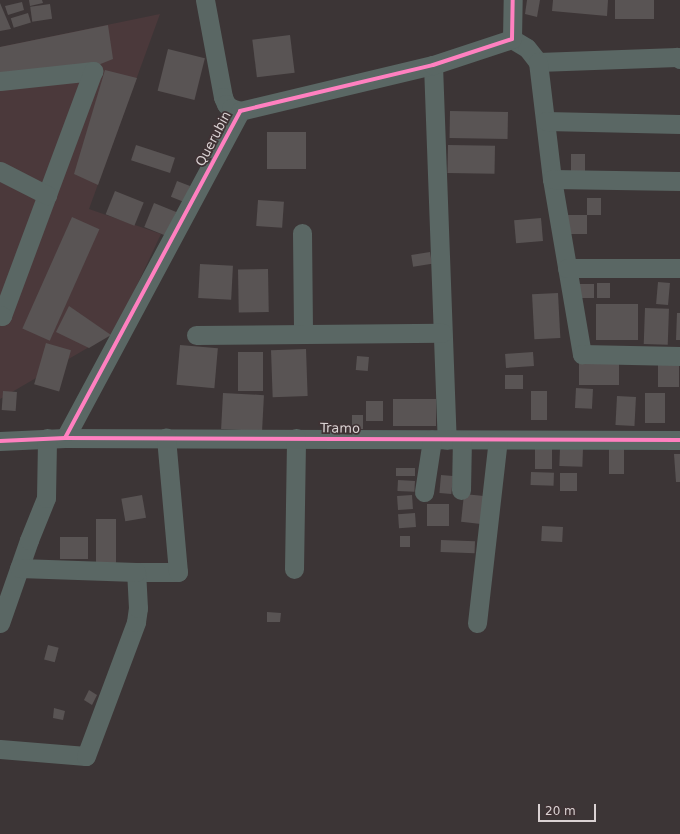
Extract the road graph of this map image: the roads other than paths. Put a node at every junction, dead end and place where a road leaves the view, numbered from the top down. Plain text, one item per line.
1 (205, 0) edge
2 (513, 0) edge
3 (512, 39) junction
4 (680, 59) edge
5 (538, 62) junction
6 (433, 65) junction
7 (0, 81) edge
8 (240, 111) junction
9 (546, 122) junction
10 (680, 124) edge
11 (0, 171) edge
12 (552, 178) junction
13 (680, 182) edge
14 (47, 195) junction
15 (302, 233) dead end
16 (567, 268) junction
17 (680, 268) edge
18 (0, 315) edge
19 (442, 333) junction
20 (303, 334) junction
21 (196, 335) dead end
22 (680, 356) edge
23 (56, 438) junction
24 (166, 438) junction
25 (296, 438) junction
26 (447, 440) junction
27 (498, 440) junction
28 (680, 440) edge
29 (0, 441) edge
30 (461, 490) dead end
31 (424, 492) dead end
32 (19, 568) junction
33 (294, 569) dead end
34 (136, 572) junction
35 (0, 623) edge
36 (477, 623) dead end
37 (0, 749) edge

1 - 8 street
2 - 3 street
3 - 5 street
3 - 6 street, Querubin
4 - 5 street
5 - 9 street
6 - 8 street, Querubin
6 - 19 street
7 - 14 street
8 - 23 street, Querubin
9 - 10 street
9 - 12 street
11 - 14 street
12 - 13 street
12 - 16 street
14 - 18 street
15 - 20 street
16 - 17 street
16 - 22 street
19 - 20 street
19 - 26 street
20 - 21 street
23 - 24 street, Tramo
23 - 29 street, Tramo
23 - 32 street
24 - 25 street, Tramo
24 - 34 street
25 - 26 street, Tramo
25 - 33 street
26 - 27 street, Tramo
26 - 30 street
26 - 31 street
27 - 28 street, Tramo
27 - 36 street
32 - 34 street
32 - 35 street
34 - 37 street

